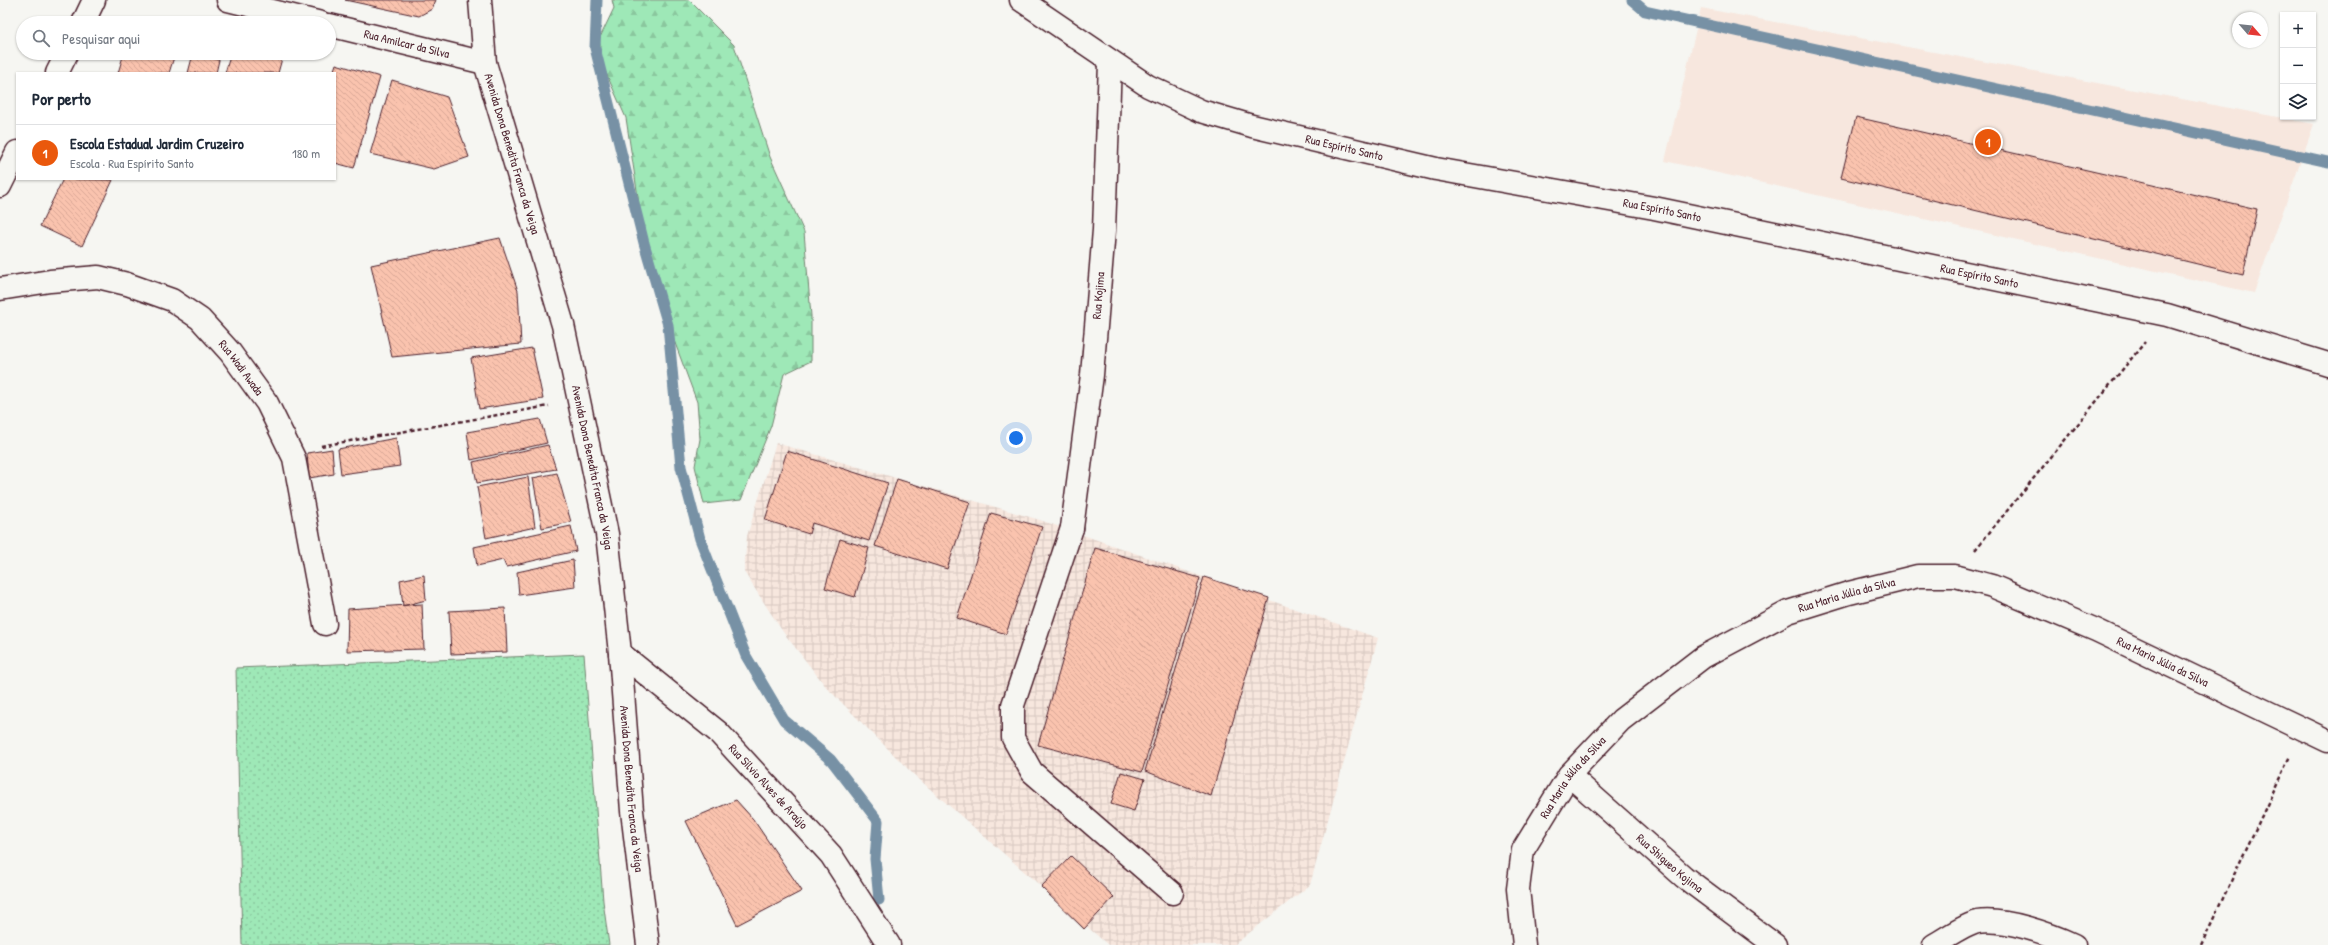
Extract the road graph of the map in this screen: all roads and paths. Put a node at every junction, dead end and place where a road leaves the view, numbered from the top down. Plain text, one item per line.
1 (94, 0) edge
2 (228, 0) edge
3 (480, 0) edge
4 (1022, 0) edge
5 (86, 16) edge
6 (293, 16) edge
7 (336, 27) edge
8 (64, 60) edge
9 (484, 63) junction
10 (1110, 63) junction
11 (58, 72) edge
12 (16, 154) edge
13 (0, 186) edge
14 (0, 289) edge
15 (2167, 315) junction
16 (2328, 364) edge
17 (579, 401) junction
18 (291, 452) junction
19 (1955, 576) junction
20 (325, 624) dead end
21 (620, 653) junction
22 (2303, 728) junction
23 (2328, 741) edge
24 (1569, 775) junction
25 (1172, 893) dead end
26 (648, 945) edge
27 (888, 945) edge
28 (1524, 945) edge
29 (1775, 945) edge
30 (1934, 945) edge
31 (2074, 945) edge
32 (2200, 945) edge

1 - 5 street
2 - 6 street
3 - 9 street, Avenida Dona Benedita Franca da Veiga
4 - 10 street, Rua Espírito Santo
7 - 9 street, Rua Amilcar da Silva
8 - 11 street
9 - 17 street, Avenida Dona Benedita Franca da Veiga
10 - 15 street, Rua Espírito Santo
10 - 25 street, Rua Kojima
12 - 13 street
14 - 18 street, Rua Wadi Awada
15 - 16 street, Rua Espírito Santo
15 - 19 path
17 - 18 path
17 - 21 street, Avenida Dona Benedita Franca da Veiga
18 - 20 street, Rua Wadi Awada
19 - 22 street, Rua Maria Júlia da Silva
19 - 24 street, Rua Maria Júlia da Silva
21 - 26 street, Avenida Dona Benedita Franca da Veiga
21 - 27 street, Rua Sílvio Alves de Araújo
22 - 23 street, Rua Maria Júlia da Silva
22 - 32 path
24 - 28 street, Rua Maria Júlia da Silva
24 - 29 street, Rua Shigueo Kojima
30 - 31 street

